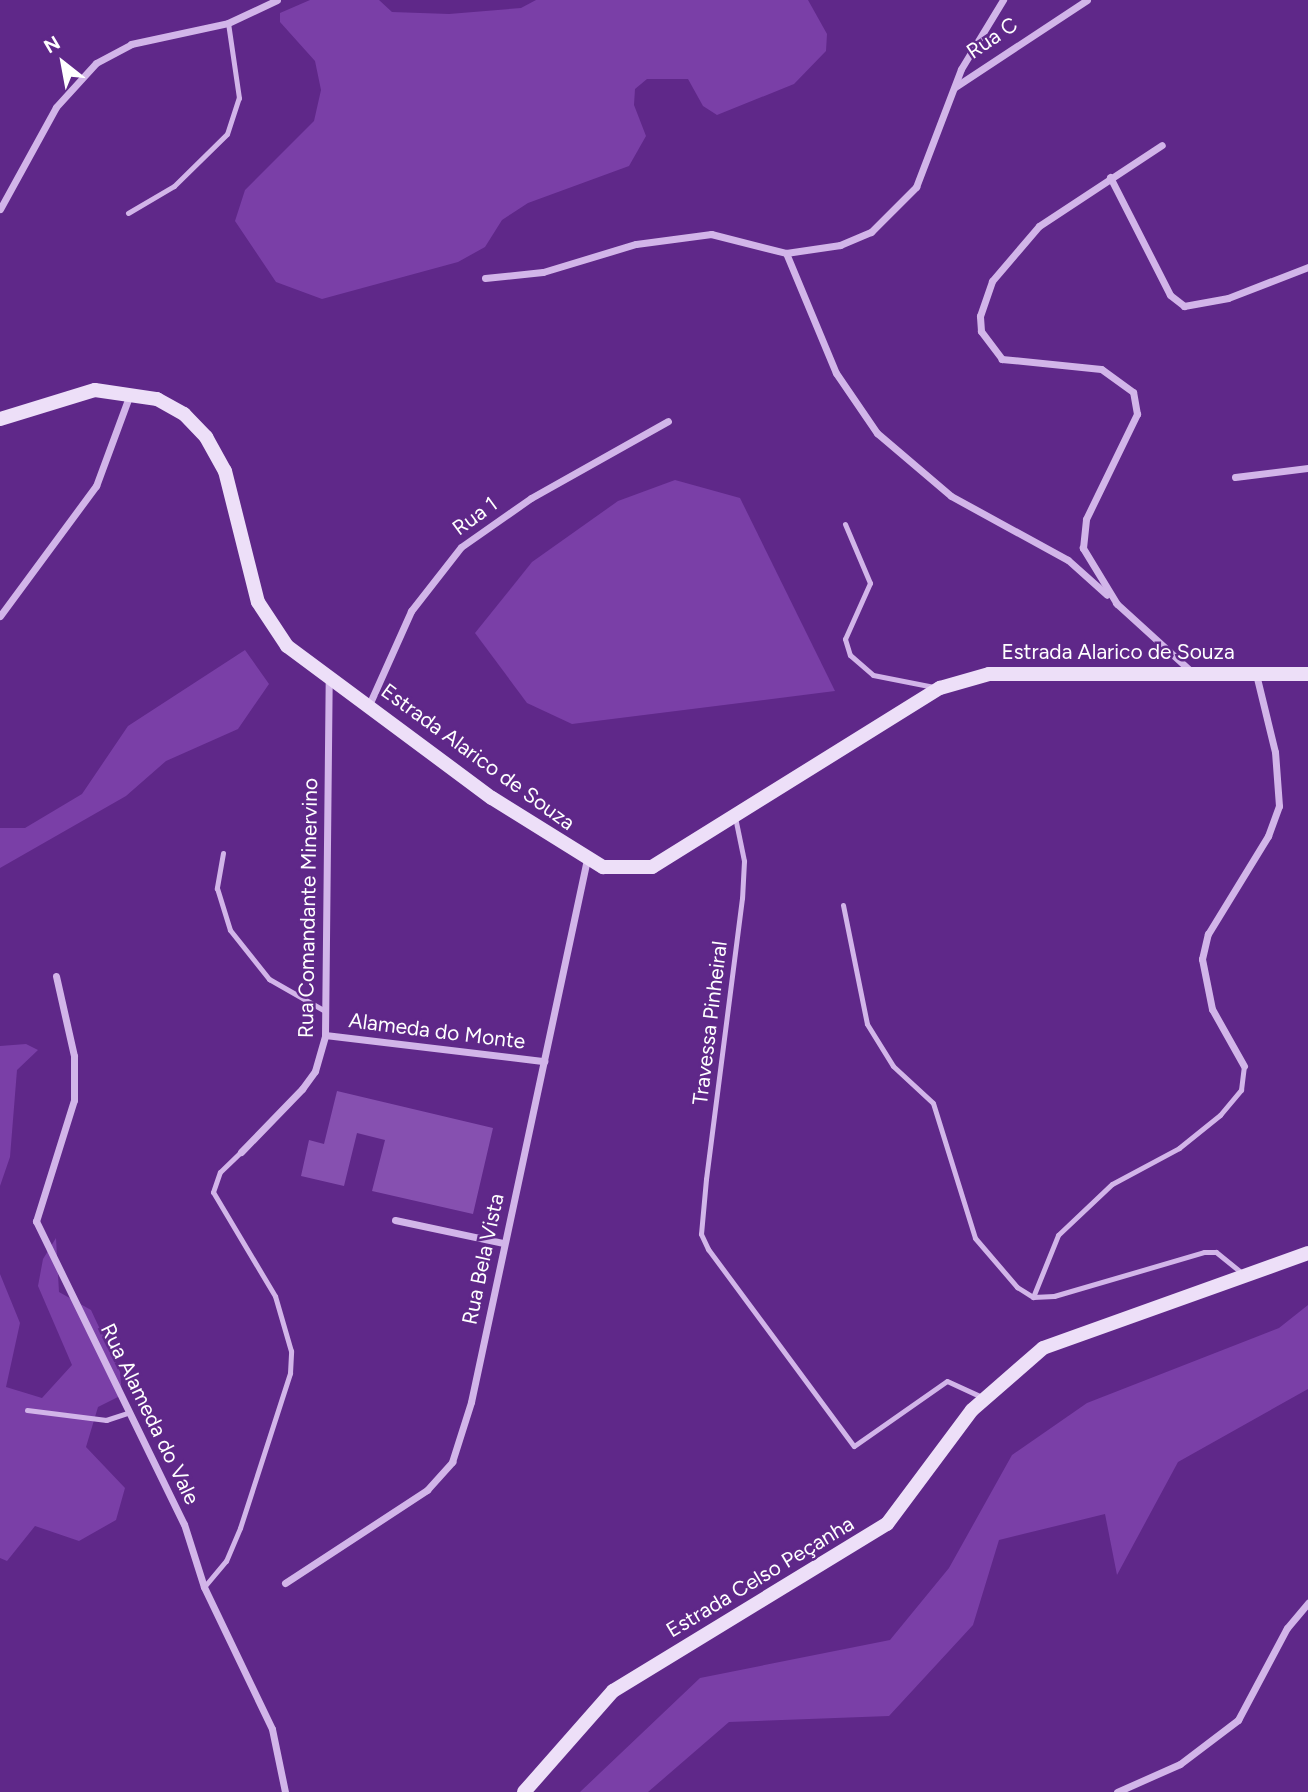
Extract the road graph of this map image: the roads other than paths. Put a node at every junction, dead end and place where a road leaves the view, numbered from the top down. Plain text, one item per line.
1 (277, 0) edge
2 (1003, 0) edge
3 (1087, 0) edge
4 (228, 23) junction
5 (955, 88) junction
6 (1162, 145) dead end
7 (1110, 177) junction
8 (0, 209) edge
9 (128, 213) dead end
10 (786, 253) junction
11 (1308, 267) edge
12 (485, 278) dead end
13 (131, 393) junction
14 (0, 419) edge
15 (668, 421) dead end
16 (1308, 468) edge
17 (1235, 477) dead end
18 (845, 524) dead end
19 (1118, 604) junction
20 (0, 616) edge
21 (1193, 673) junction
22 (1256, 673) junction
23 (1308, 674) edge
24 (330, 677) junction
25 (940, 688) junction
26 (369, 705) junction
27 (735, 817) junction
28 (223, 853) dead end
29 (587, 859) junction
30 (843, 905) dead end
31 (56, 976) dead end
32 (326, 1011) junction
33 (325, 1035) junction
34 (544, 1061) junction
35 (1244, 1066) joint
36 (241, 1152) joint
37 (395, 1220) dead end
38 (503, 1243) junction
39 (1308, 1253) edge
40 (1246, 1277) junction
41 (1033, 1297) junction
42 (984, 1398) junction
43 (27, 1410) dead end
44 (127, 1413) junction
45 (285, 1583) dead end
46 (204, 1587) junction
47 (1308, 1603) edge
48 (285, 1792) edge
49 (524, 1792) edge
50 (1117, 1792) edge

1 - 4 street
2 - 5 street
3 - 5 street, Rua C
4 - 8 street
4 - 9 lane
5 - 10 street
6 - 7 street
7 - 11 street
7 - 19 street
10 - 12 street
10 - 19 street
13 - 14 main road, Estrada Alarico de Souza
13 - 20 street
13 - 24 main road, Estrada Alarico de Souza
15 - 26 street, Rua 1
16 - 17 street
18 - 25 lane
19 - 21 street
21 - 22 main road, Estrada Alarico de Souza
21 - 25 main road, Estrada Alarico de Souza
22 - 23 main road, Estrada Alarico de Souza
22 - 35 street
24 - 26 main road, Estrada Alarico de Souza
24 - 32 street, Rua Comandante Minervino
25 - 27 main road, Estrada Alarico de Souza
26 - 29 main road, Estrada Alarico de Souza
27 - 29 main road, Estrada Alarico de Souza
27 - 42 lane, Travessa Pinheiral
28 - 32 lane
29 - 34 street, Rua Bela Vista
30 - 41 lane
31 - 44 street, Rua Alameda do Vale
32 - 33 street, Rua Comandante Minervino
33 - 34 street, Alameda do Monte
33 - 36 street, Rua Comandante Minervino
34 - 38 street, Rua Bela Vista
35 - 41 lane
36 - 46 lane
37 - 38 street
38 - 45 street, Rua Bela Vista
39 - 40 main road, Estrada Celso Peçanha
40 - 41 lane
40 - 42 main road, Estrada Celso Peçanha
42 - 49 main road, Estrada Celso Peçanha
43 - 44 lane
44 - 46 street, Rua Alameda do Vale
46 - 48 street, Rua Alameda do Vale
47 - 50 street

